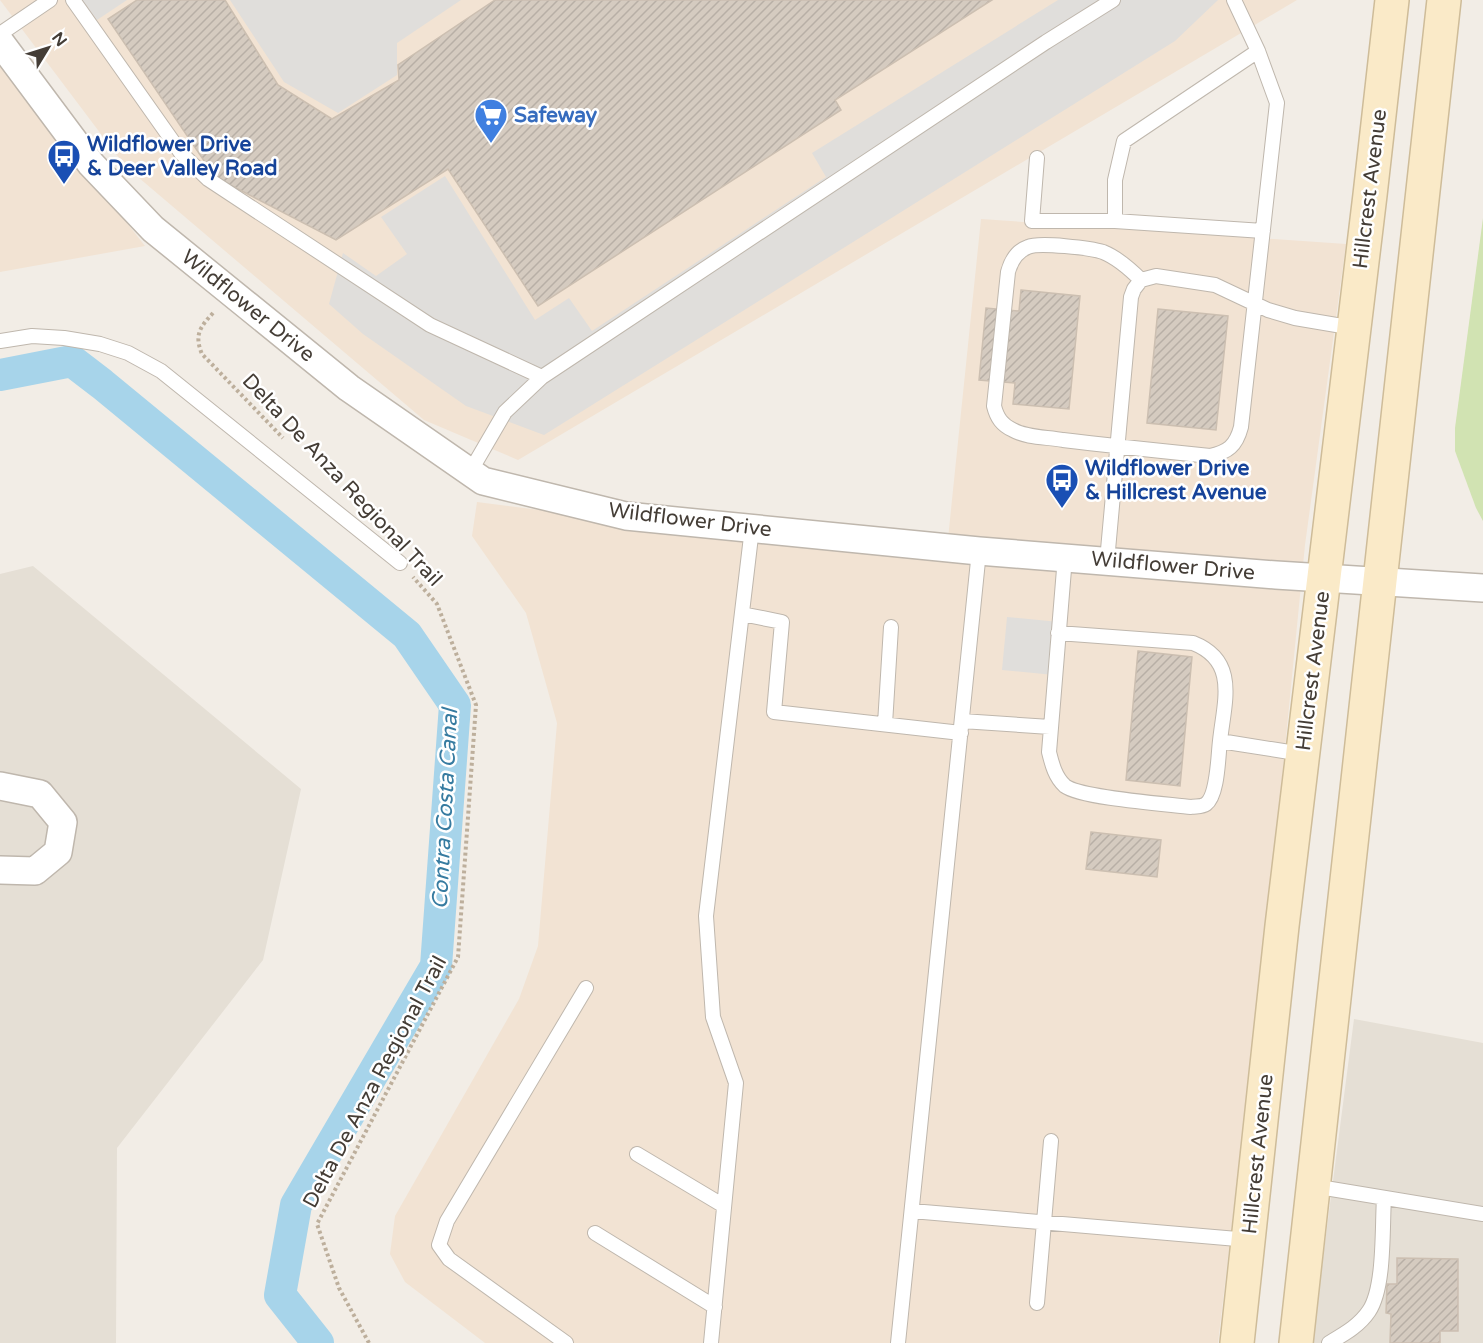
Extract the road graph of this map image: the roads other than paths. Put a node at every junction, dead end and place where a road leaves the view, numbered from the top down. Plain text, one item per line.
1 (50, 0) edge
2 (73, 0) edge
3 (1113, 0) edge
4 (1234, 0) edge
5 (1392, 0) edge
6 (1444, 0) edge
7 (0, 34) edge
8 (0, 42) edge
9 (1258, 51) junction
10 (1037, 158) dead end
11 (1115, 221) junction
12 (1263, 231) junction
13 (1141, 280) junction
14 (1254, 306) junction
15 (1354, 328) junction
16 (0, 341) edge
17 (542, 377) junction
18 (1118, 447) junction
19 (470, 472) junction
20 (752, 528) junction
21 (979, 551) junction
22 (1065, 557) junction
23 (1107, 561) junction
24 (400, 563) road end
25 (1324, 578) junction
26 (1380, 581) junction
27 (1483, 588) edge
28 (742, 614) junction
29 (891, 627) dead end
30 (1058, 633) junction
31 (885, 724) junction
32 (961, 727) junction
33 (1050, 727) junction
34 (1220, 741) junction
35 (1303, 754) junction
36 (0, 786) edge
37 (0, 870) edge
38 (586, 988) dead end
39 (1051, 1141) dead end
40 (637, 1154) dead end
41 (1313, 1186) junction
42 (1384, 1198) junction
43 (724, 1206) junction
44 (912, 1211) junction
45 (1483, 1215) edge
46 (1044, 1222) junction
47 (594, 1233) dead end
48 (1249, 1240) junction
49 (1037, 1303) dead end
50 (715, 1307) junction
51 (566, 1343) edge
52 (711, 1343) edge
53 (898, 1343) edge
54 (1237, 1343) edge
55 (1296, 1343) edge
56 (1329, 1343) edge

1 - 7 lane
2 - 17 lane
3 - 17 lane
4 - 9 lane
5 - 15 main road, Hillcrest Avenue
6 - 26 main road
8 - 19 street, Wildflower Drive
9 - 11 lane
9 - 12 lane
10 - 11 lane
11 - 12 lane
12 - 14 lane
13 - 14 lane
13 - 18 lane
13 - 18 lane
14 - 15 lane
14 - 18 lane
15 - 25 main road, Hillcrest Avenue
16 - 24 lane
17 - 19 lane
18 - 23 lane
19 - 20 street, Wildflower Drive
20 - 21 street, Wildflower Drive
20 - 28 lane
21 - 22 street, Wildflower Drive
21 - 32 lane
22 - 23 street, Wildflower Drive
22 - 30 lane
23 - 25 street, Wildflower Drive
25 - 26 street, Wildflower Drive
25 - 35 main road, Hillcrest Avenue
26 - 27 street, Wildflower Drive
26 - 41 main road
28 - 31 lane
28 - 43 lane
29 - 31 lane
30 - 33 lane
30 - 34 lane
31 - 32 lane
32 - 33 lane
32 - 44 lane
33 - 34 lane
34 - 35 lane
35 - 48 main road, Hillcrest Avenue
36 - 37 street
38 - 51 lane
39 - 46 lane
40 - 43 lane
41 - 42 lane
41 - 55 main road
42 - 45 lane
42 - 56 lane
43 - 50 lane
44 - 46 lane
44 - 53 lane
46 - 48 lane
46 - 49 lane
47 - 50 lane
48 - 54 main road, Hillcrest Avenue
50 - 52 lane

